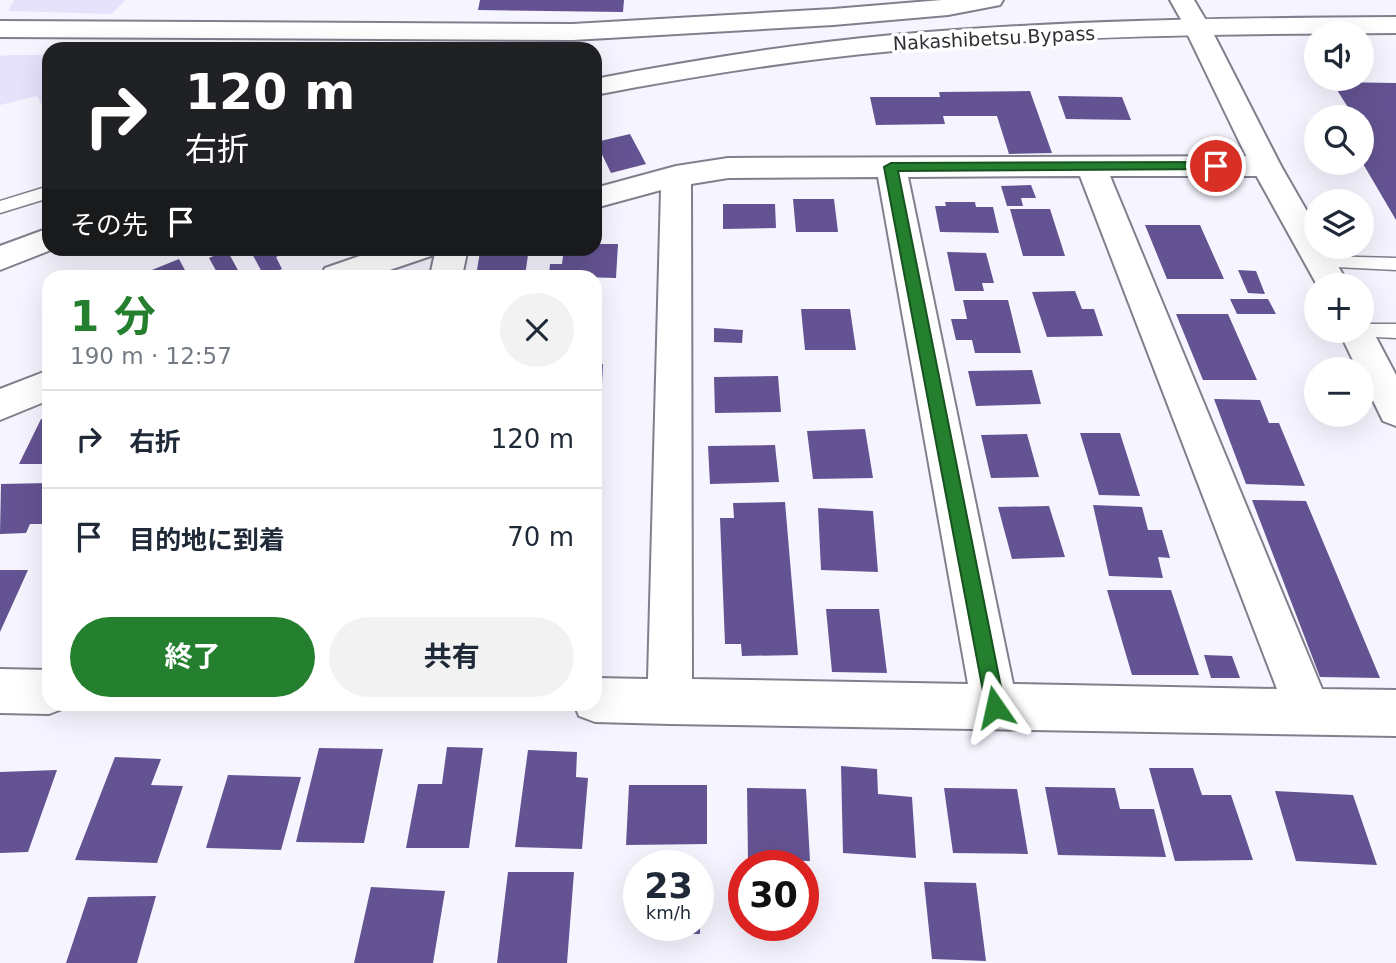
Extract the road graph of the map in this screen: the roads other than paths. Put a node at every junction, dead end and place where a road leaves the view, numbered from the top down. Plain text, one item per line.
1 (992, 0) edge
2 (1182, 0) edge
3 (1396, 25) edge
4 (1196, 27) junction
5 (0, 29) edge
6 (602, 85) edge
7 (1266, 166) junction
8 (891, 167) junction
9 (1091, 167) junction
10 (676, 176) junction
11 (42, 194) edge
12 (602, 196) edge
13 (0, 207) edge
14 (42, 242) edge
15 (396, 256) edge
16 (0, 258) edge
17 (1396, 264) edge
18 (355, 270) edge
19 (1326, 273) edge
20 (1334, 273) edge
21 (1374, 331) edge
22 (1396, 331) edge
23 (1362, 343) edge
24 (42, 387) edge
25 (0, 405) edge
26 (1396, 411) edge
27 (0, 691) edge
28 (42, 691) edge
29 (602, 701) edge
30 (670, 702) junction
31 (995, 707) junction
32 (1309, 712) junction
33 (1396, 713) edge

1 - 5 main road
2 - 4 main road
3 - 4 main road, Nakashibetsu Bypass
4 - 6 main road, Nakashibetsu Bypass
4 - 7 main road
7 - 9 main road
7 - 19 main road
8 - 9 main road
8 - 10 main road
8 - 31 main road
9 - 32 main road
10 - 12 main road
10 - 30 main road
11 - 13 lane
14 - 16 main road
15 - 18 main road
17 - 20 lane
21 - 22 lane
23 - 26 main road
24 - 25 main road
27 - 28 main road
29 - 30 main road
30 - 31 main road
31 - 32 main road
32 - 33 main road

